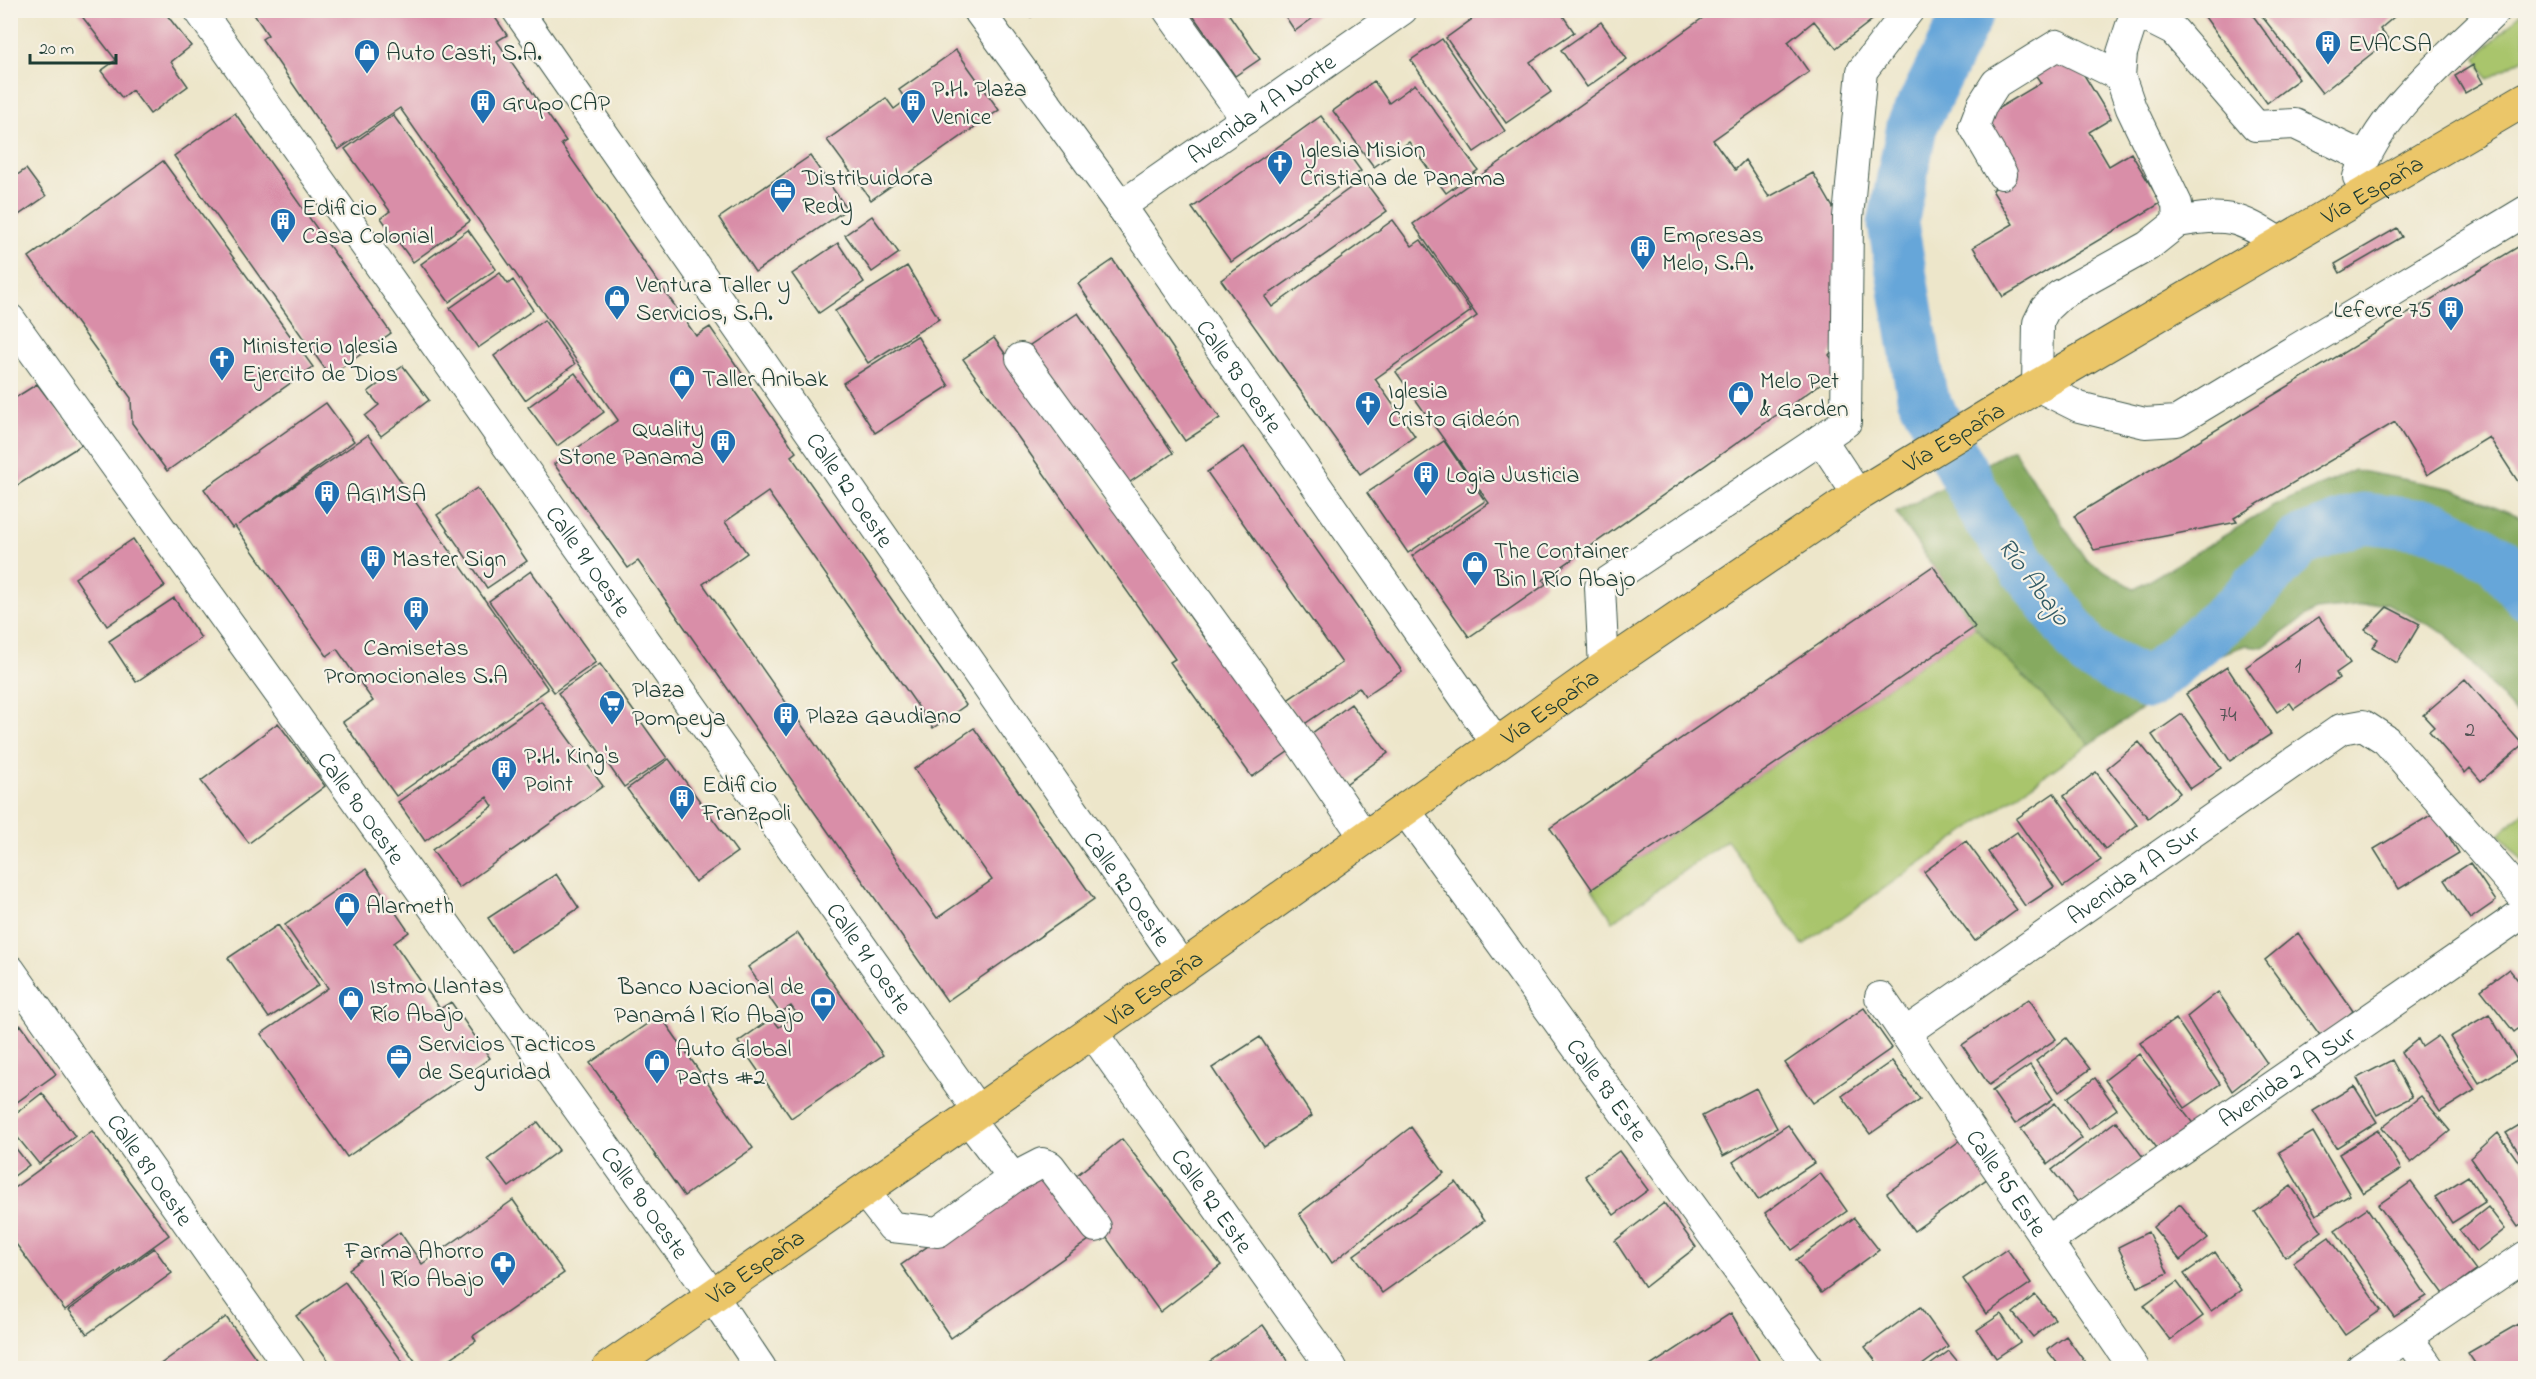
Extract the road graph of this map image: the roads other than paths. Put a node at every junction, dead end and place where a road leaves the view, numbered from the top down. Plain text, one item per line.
1 (198, 10) edge
2 (517, 10) edge
3 (978, 10) edge
4 (1168, 10) edge
5 (1402, 10) edge
6 (1910, 10) edge
7 (2496, 10) edge
8 (2136, 11) edge
9 (2120, 76) junction
10 (2526, 99) edge
11 (1246, 119) junction
12 (2364, 157) junction
13 (2002, 174) dead end
14 (2350, 202) junction
15 (1120, 206) junction
16 (2526, 211) edge
17 (2178, 222) junction
18 (2280, 243) junction
19 (10, 319) edge
20 (1022, 358) dead end
21 (2033, 388) junction
22 (1821, 439) junction
23 (1858, 495) junction
24 (1604, 668) junction
25 (1497, 744) junction
26 (1404, 810) junction
27 (1365, 838) junction
28 (2526, 900) edge
29 (2526, 911) edge
30 (1182, 967) junction
31 (10, 970) edge
32 (1880, 997) dead end
33 (1092, 1032) junction
34 (1905, 1033) junction
35 (973, 1115) junction
36 (1013, 1178) junction
37 (864, 1191) junction
38 (1096, 1227) dead end
39 (2048, 1241) junction
40 (2526, 1256) edge
41 (712, 1295) junction
42 (2407, 1337) junction
43 (290, 1368) edge
44 (609, 1368) edge
45 (761, 1368) edge
46 (1332, 1368) edge
47 (1809, 1368) edge
48 (2134, 1368) edge
49 (2361, 1368) edge
50 (2429, 1368) edge

1 - 35 street, Calle 91 Oeste
2 - 30 street, Calle 92 Oeste
3 - 15 street, Calle 93 Oeste
4 - 11 street
5 - 11 street, Avenida 1 A Norte
6 - 22 street
7 - 12 street
8 - 9 street
8 - 12 street
9 - 13 street
9 - 17 street
10 - 14 main road, Vía España
11 - 15 street, Avenida 1 A Norte
12 - 14 street
14 - 18 main road, Vía España
15 - 25 street, Calle 93 Oeste
16 - 21 street
17 - 18 street
17 - 21 street
18 - 21 main road, Vía España
19 - 41 street, Calle 90 Oeste
20 - 27 street
21 - 23 main road, Vía España
22 - 23 street
22 - 24 street
23 - 24 main road, Vía España
24 - 25 main road, Vía España
25 - 26 main road, Vía España
26 - 27 main road, Vía España
26 - 47 street, Calle 93 Este
27 - 30 main road, Vía España
28 - 34 street, Avenida 1 A Sur
29 - 39 street, Avenida 2 A Sur
30 - 33 main road, Vía España
31 - 43 street, Calle 89 Oeste
32 - 34 street, Calle 95 Este
33 - 35 main road, Vía España
33 - 46 street, Calle 92 Este
34 - 39 street, Calle 95 Este
35 - 36 street, Calle 91 Oeste
35 - 37 main road, Vía España
36 - 37 street
36 - 38 street
37 - 41 main road, Vía España
39 - 48 street, Calle 95 Este
40 - 42 street
41 - 44 main road, Vía España
41 - 45 street, Calle 90 Oeste
42 - 49 street
42 - 50 street

